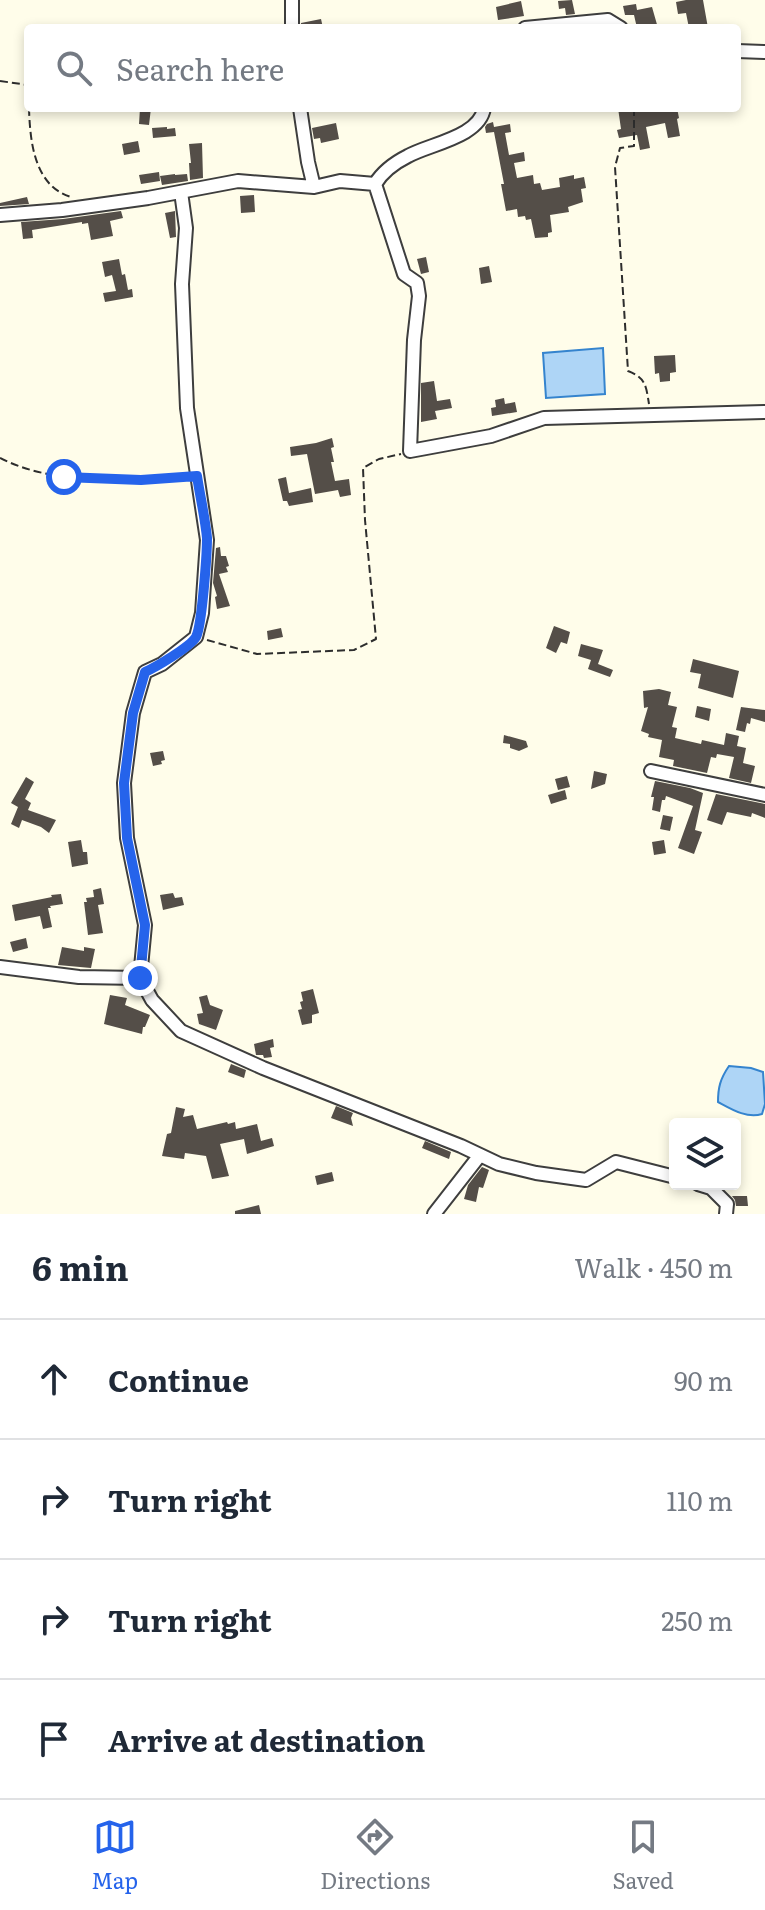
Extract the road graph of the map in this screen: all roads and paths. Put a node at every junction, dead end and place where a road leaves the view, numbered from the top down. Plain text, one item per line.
1 (292, 0) edge
2 (292, 24) edge
3 (566, 24) edge
4 (614, 24) edge
5 (741, 51) edge
6 (765, 52) edge
7 (0, 81) edge
8 (24, 84) edge
9 (29, 112) edge
10 (301, 112) edge
11 (483, 112) edge
12 (634, 112) edge
13 (375, 184) junction
14 (314, 187) junction
15 (181, 192) junction
16 (72, 197) dead end
17 (0, 215) edge
18 (765, 412) edge
19 (650, 416) junction
20 (410, 451) junction
21 (0, 458) edge
22 (197, 476) junction
23 (196, 637) junction
24 (651, 771) dead end
25 (765, 795) edge
26 (0, 967) edge
27 (140, 978) junction
28 (480, 1155) junction
29 (669, 1175) edge
30 (713, 1190) edge
31 (434, 1214) edge
32 (726, 1214) edge

1 - 2 street
3 - 4 street
5 - 6 street
7 - 8 path
9 - 16 path
10 - 14 street
11 - 13 street
12 - 19 path
13 - 14 street
13 - 20 street
14 - 15 street
15 - 17 street
15 - 22 street
18 - 19 street
19 - 20 street
20 - 23 path
21 - 22 path
22 - 23 street
23 - 27 street
24 - 25 street
26 - 27 street
27 - 28 street
28 - 29 street
28 - 31 street
30 - 32 street

